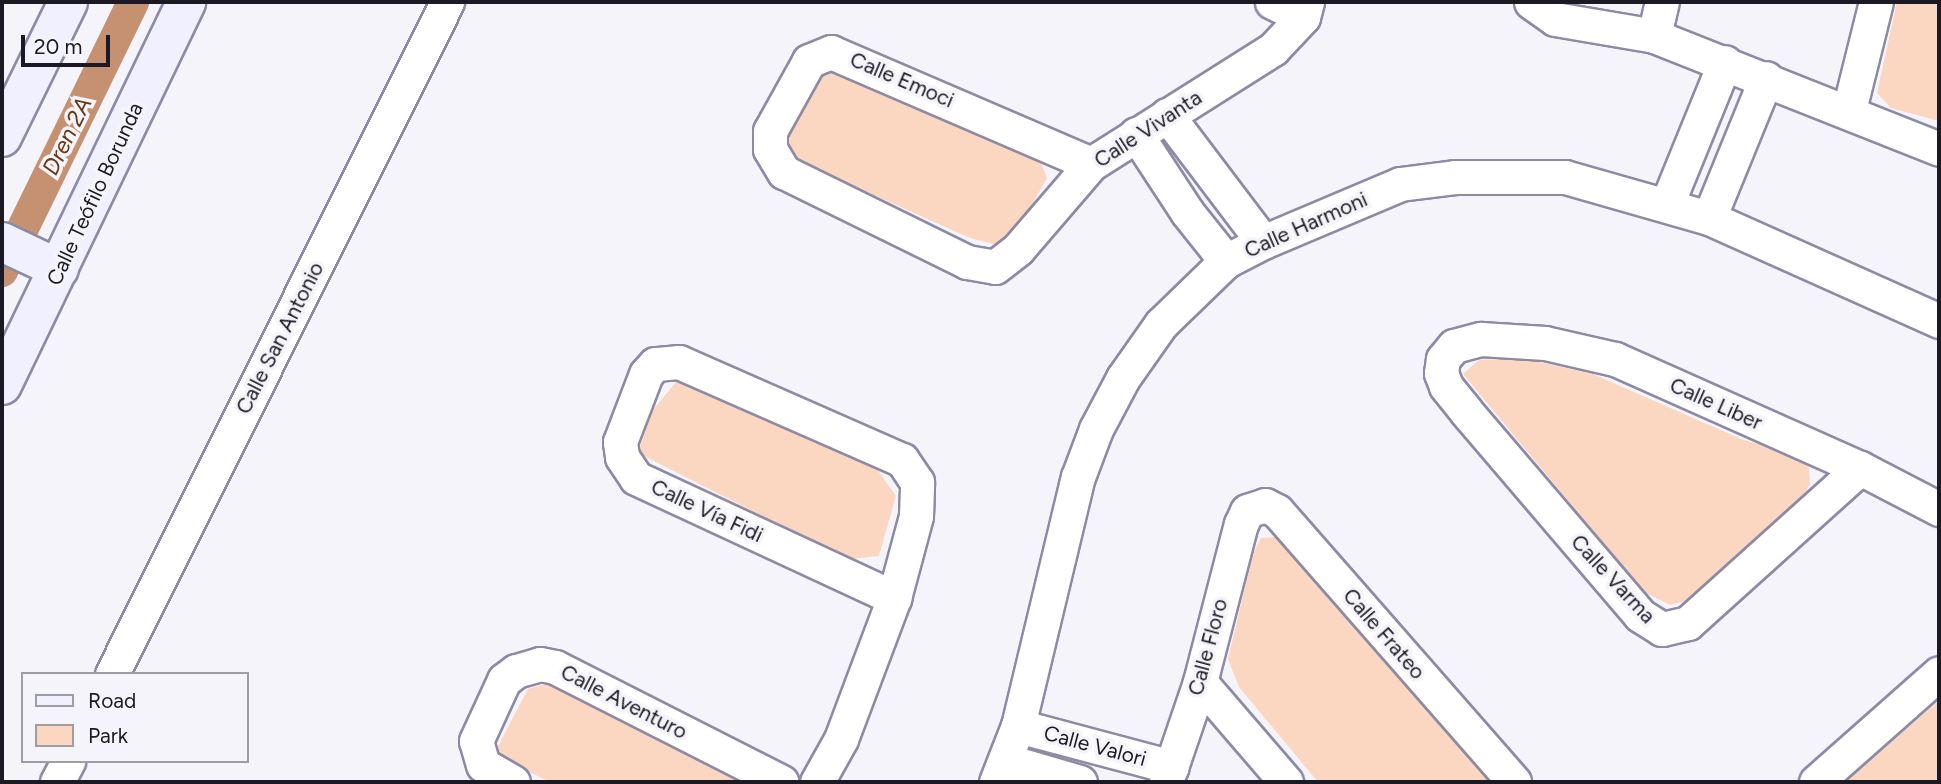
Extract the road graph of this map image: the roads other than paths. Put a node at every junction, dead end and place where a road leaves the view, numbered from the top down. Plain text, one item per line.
1 (68, 2) edge
2 (186, 2) edge
3 (447, 2) edge
4 (1272, 2) edge
5 (1531, 2) edge
6 (1662, 2) edge
7 (1876, 2) edge
8 (1305, 9) edge
9 (1654, 36) junction
10 (1725, 62) junction
11 (1766, 78) junction
12 (1849, 110) junction
13 (1167, 115) junction
14 (1136, 134) junction
15 (2, 137) edge
16 (1939, 149) edge
17 (1091, 164) junction
18 (1667, 204) junction
19 (1709, 218) junction
20 (2, 242) edge
21 (1263, 242) junction
22 (1226, 261) junction
23 (49, 264) junction
24 (995, 267) joint
25 (1939, 321) edge
26 (1482, 339) joint
27 (2, 385) edge
28 (1860, 468) junction
29 (1939, 509) edge
30 (1247, 510) joint
31 (894, 598) junction
32 (113, 672) edge
33 (1939, 673) edge
34 (1200, 682) junction
35 (1018, 726) junction
36 (67, 763) edge
37 (1002, 772) edge
38 (1169, 775) edge
39 (57, 782) edge
40 (513, 782) edge
41 (782, 782) edge
42 (817, 782) edge
43 (1080, 782) edge
44 (1286, 782) edge
45 (1514, 782) edge
46 (1816, 782) edge

1 - 15 main road
2 - 23 main road, Calle Teófilo Borunda
3 - 32 street, Calle San Antonio
4 - 8 street
5 - 9 street
6 - 9 street
7 - 12 street
8 - 13 street, Calle Vivanta
9 - 10 street
10 - 11 street
10 - 18 street
11 - 12 street
11 - 19 street
12 - 16 street
13 - 14 street, Calle Vivanta
13 - 21 street
14 - 17 street, Calle Vivanta
14 - 22 street
17 - 24 street, Calle Vivanta
17 - 24 street, Calle Emoci
18 - 19 street, Calle Harmoni
18 - 21 street, Calle Harmoni
19 - 25 street, Calle Harmoni
20 - 23 main road
21 - 22 street, Calle Harmoni
22 - 35 street, Calle Harmoni
23 - 27 main road, Calle Teófilo Borunda
26 - 28 street, Calle Liber
26 - 28 street, Calle Varma
28 - 29 street, Calle Liber
30 - 34 street, Calle Floro
30 - 45 street, Calle Frateo
31 - 31 street, Calle Vía Fidi
31 - 42 street
33 - 46 street
34 - 38 street, Calle Floro
34 - 44 street
35 - 37 street, Calle Harmoni
35 - 38 street, Calle Valori
36 - 39 street
37 - 43 street, Calle Valori
40 - 41 street, Calle Aventuro

